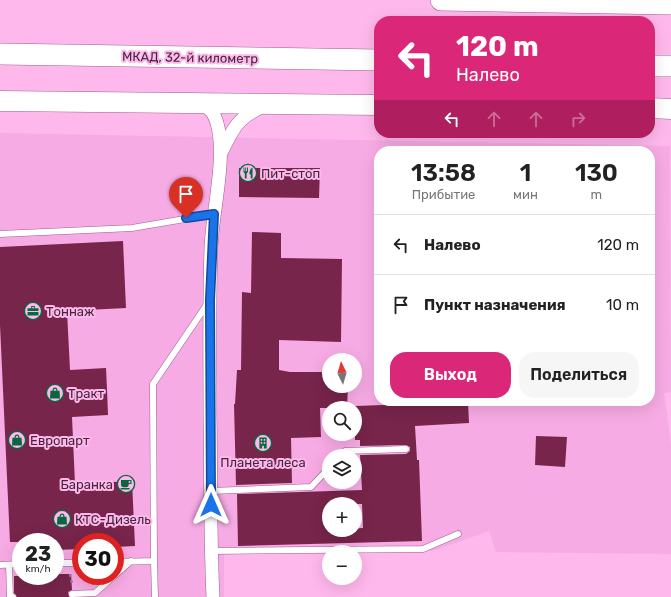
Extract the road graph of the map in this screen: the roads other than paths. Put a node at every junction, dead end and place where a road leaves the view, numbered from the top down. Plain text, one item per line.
1 (441, 0) edge
2 (671, 4) edge
3 (0, 54) edge
4 (374, 60) edge
5 (655, 66) edge
6 (671, 66) edge
7 (0, 101) edge
8 (197, 104) junction
9 (269, 104) junction
10 (374, 105) edge
11 (655, 108) edge
12 (671, 109) edge
13 (220, 157) junction
14 (214, 214) junction
15 (0, 234) edge
16 (210, 300) junction
17 (406, 449) dead end
18 (362, 450) edge
19 (322, 475) edge
20 (210, 491) junction
21 (458, 534) dead end
22 (211, 551) junction
23 (124, 561) edge
24 (131, 561) junction
25 (154, 561) junction
26 (0, 565) edge
27 (9, 565) junction
28 (12, 565) edge
29 (124, 568) edge
30 (104, 585) edge
31 (72, 591) road end
32 (13, 597) edge
33 (155, 597) edge
34 (212, 597) edge

1 - 2 highway
3 - 4 highway, МКАД, 32-й километр
5 - 6 highway
7 - 8 main road
8 - 9 main road
8 - 13 street
9 - 10 main road
9 - 13 street
11 - 12 main road
13 - 14 street
14 - 15 lane
14 - 16 street
16 - 20 street
16 - 25 lane
17 - 18 lane
19 - 20 lane
20 - 22 street
21 - 22 lane
22 - 34 street
23 - 24 lane
24 - 25 lane
24 - 29 lane
25 - 33 lane
26 - 27 lane
27 - 28 lane
27 - 32 lane
30 - 31 lane

